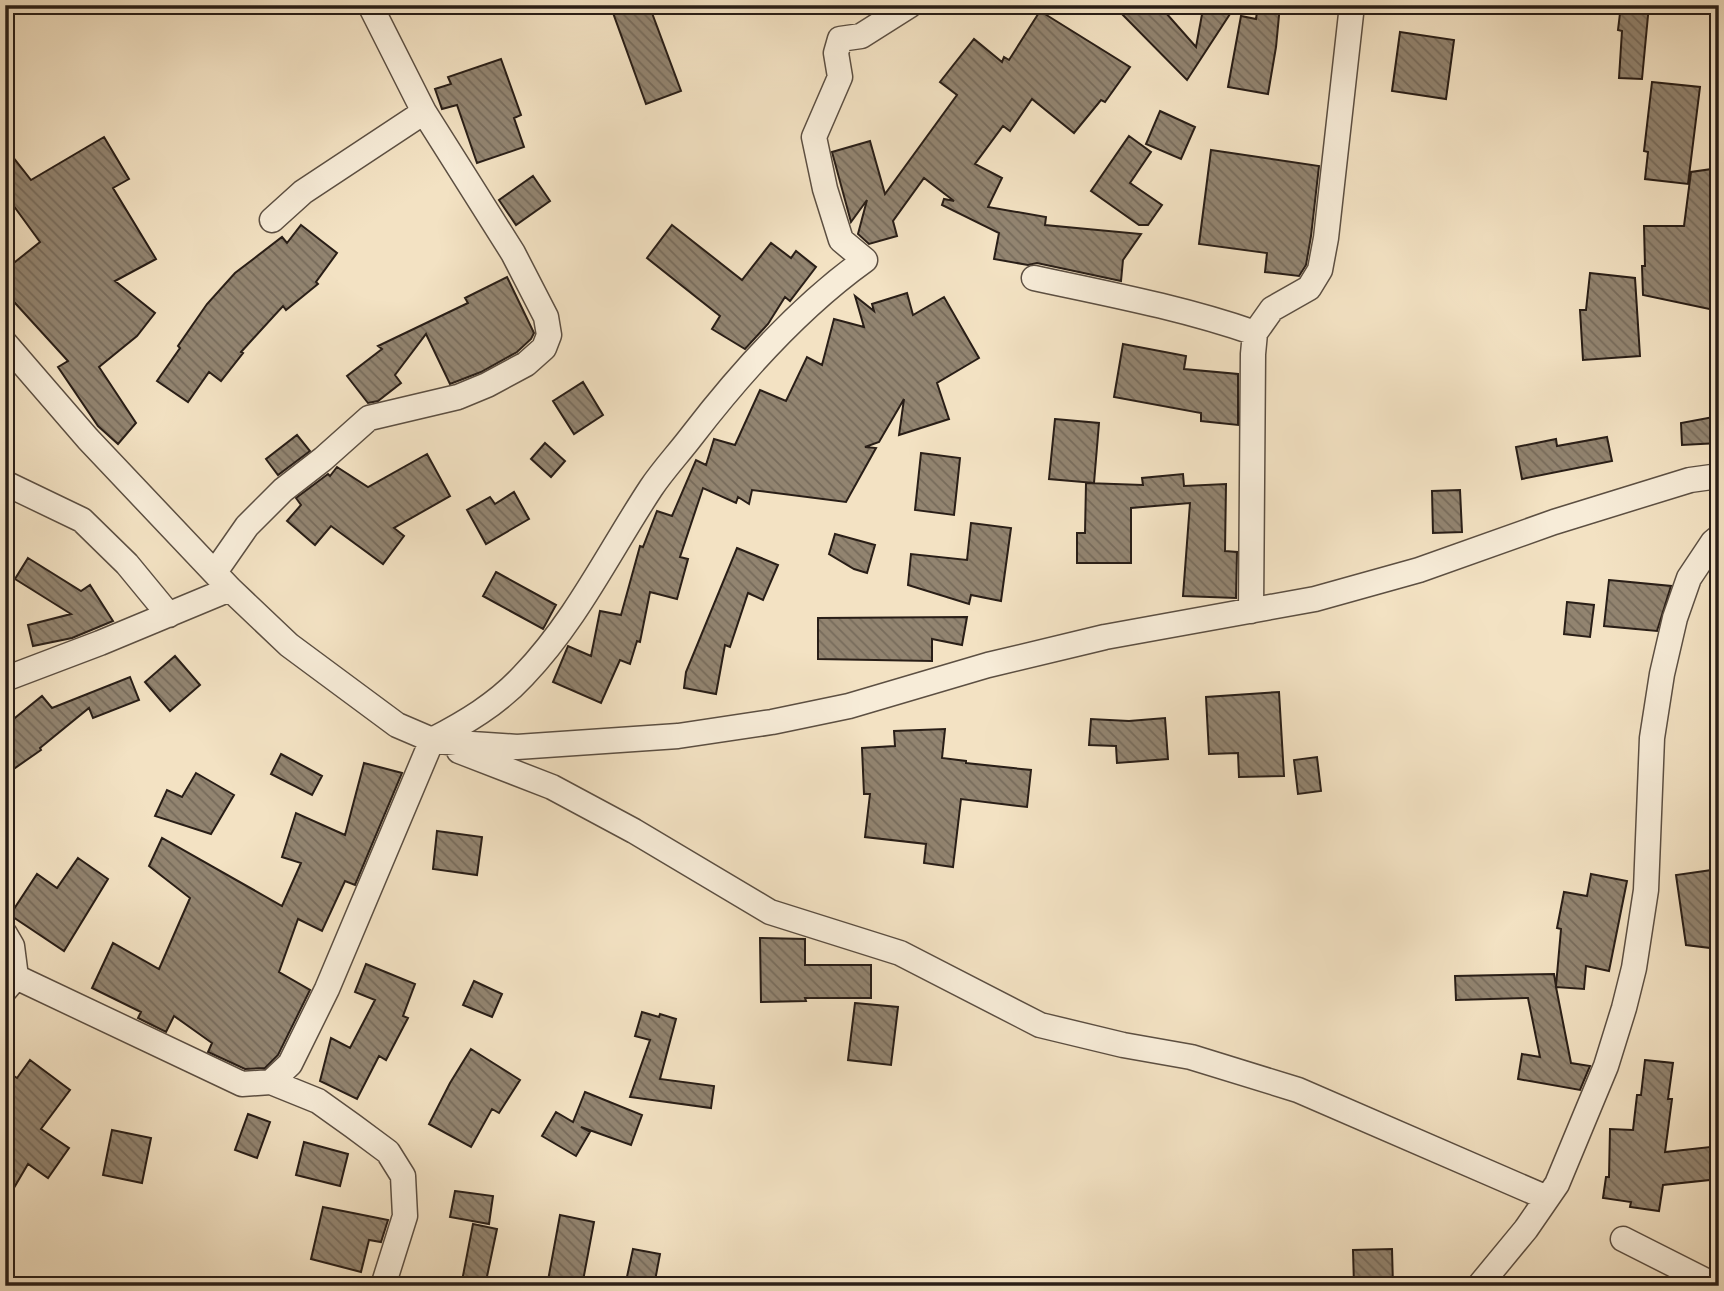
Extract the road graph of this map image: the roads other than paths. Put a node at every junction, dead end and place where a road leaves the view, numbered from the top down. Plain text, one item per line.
1 (370, 5) edge
2 (910, 5) edge
3 (1352, 5) edge
4 (424, 112) junction
5 (272, 220) dead end
6 (1034, 278) dead end
7 (1255, 333) junction
8 (5, 343) edge
9 (1719, 476) edge
10 (5, 483) edge
11 (1719, 537) edge
12 (222, 580) junction
13 (1251, 611) junction
14 (169, 615) junction
15 (5, 679) edge
16 (432, 740) junction
17 (5, 934) edge
18 (11, 983) edge
19 (271, 1082) junction
20 (1547, 1198) junction
21 (1623, 1238) dead end
22 (383, 1286) edge
23 (1479, 1286) edge
24 (1716, 1286) edge

1 - 4 street
2 - 16 street
3 - 7 street
4 - 5 street
4 - 12 street
6 - 7 street
7 - 13 street
8 - 12 street
9 - 13 street
10 - 14 street
11 - 20 street
12 - 14 street
12 - 16 street
13 - 16 street
14 - 15 street
16 - 19 street
16 - 20 street
17 - 18 street
18 - 19 street
19 - 22 street
20 - 23 street
21 - 24 street

